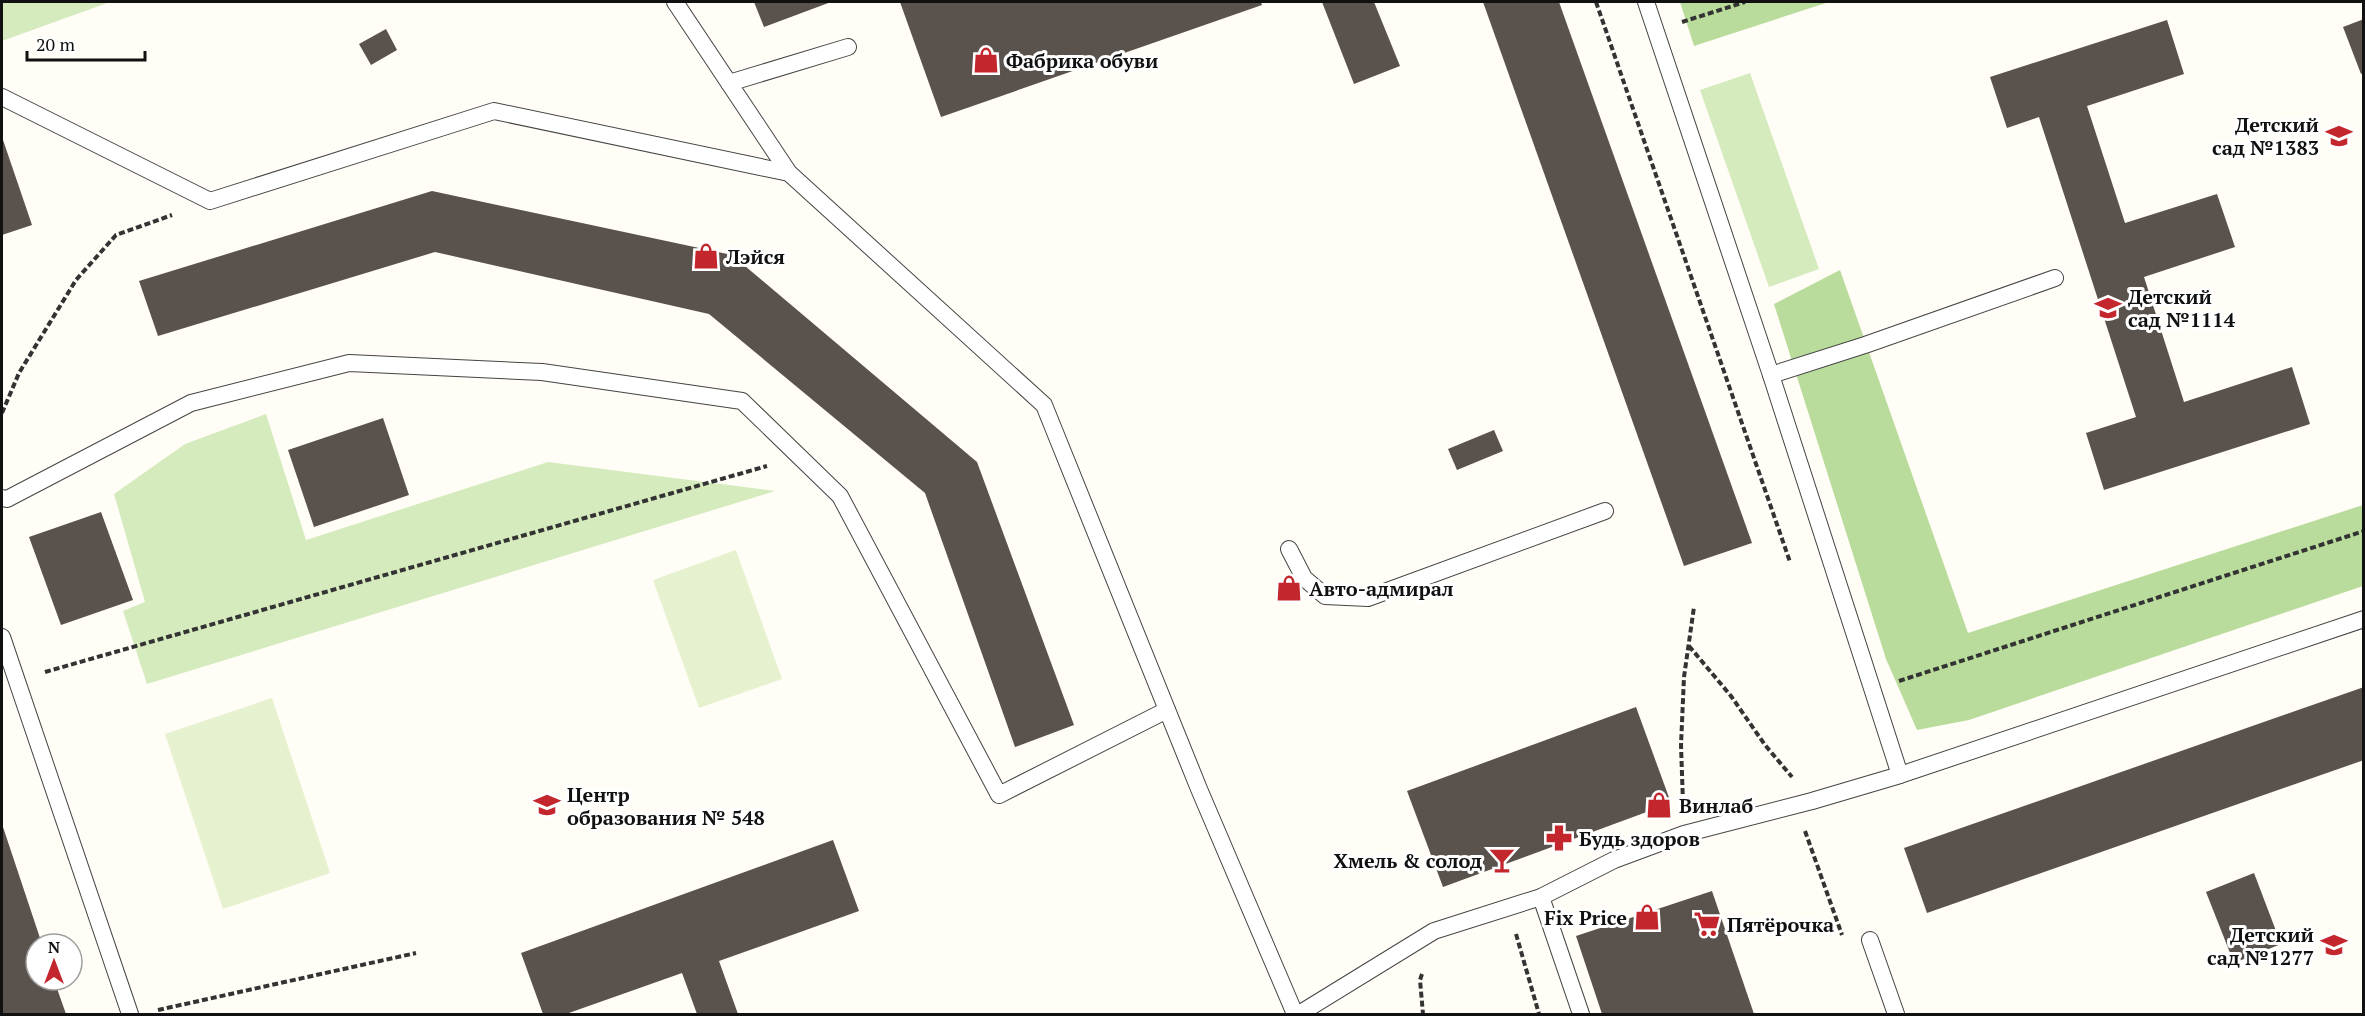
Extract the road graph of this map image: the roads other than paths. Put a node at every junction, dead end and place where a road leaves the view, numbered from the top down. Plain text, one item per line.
1 (675, 2) edge
2 (1646, 2) edge
3 (848, 47) dead end
4 (729, 83) junction
5 (2, 97) edge
6 (789, 173) junction
7 (2055, 278) dead end
8 (1771, 375) junction
9 (2, 498) edge
10 (1605, 511) dead end
11 (1289, 549) dead end
12 (2364, 619) edge
13 (2, 637) edge
14 (1167, 710) junction
15 (1900, 775) junction
16 (1541, 897) junction
17 (1870, 940) dead end
18 (129, 1014) edge
19 (1297, 1014) edge
20 (1581, 1014) edge
21 (1896, 1014) edge

1 - 4 lane
2 - 8 lane
3 - 4 lane
4 - 6 lane
5 - 6 lane
6 - 14 lane
7 - 8 lane
8 - 15 lane
9 - 14 lane
10 - 11 lane
12 - 15 lane
13 - 18 lane
14 - 19 lane
15 - 16 lane
16 - 19 lane
16 - 20 lane
17 - 21 lane

